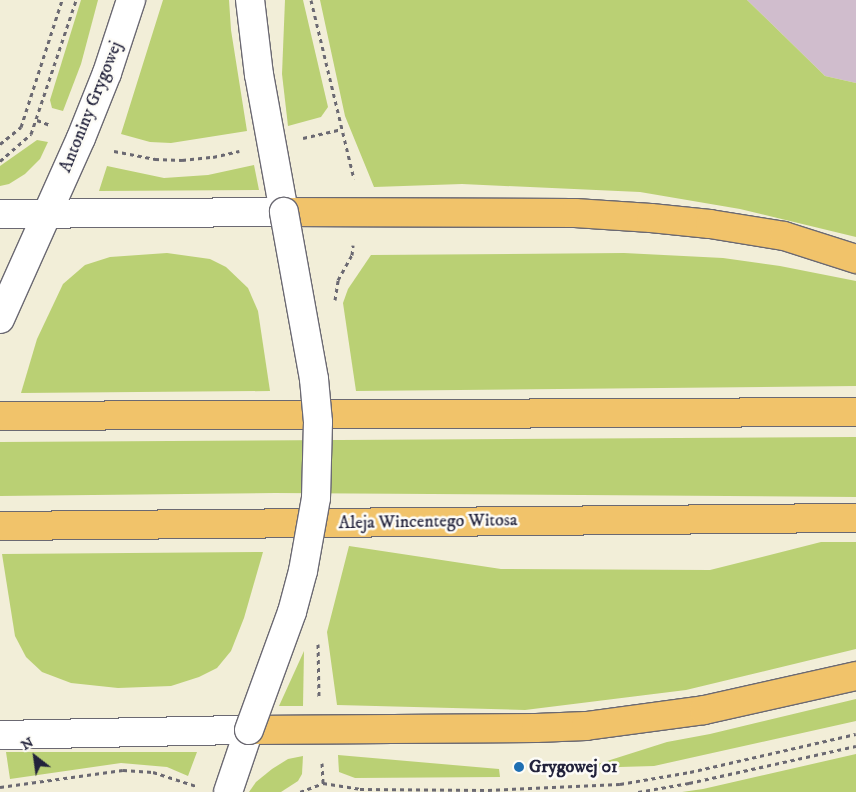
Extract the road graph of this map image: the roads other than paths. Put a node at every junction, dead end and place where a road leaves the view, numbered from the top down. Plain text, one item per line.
1 (131, 0) edge
2 (250, 0) edge
3 (284, 212) junction
4 (47, 213) junction
5 (0, 214) edge
6 (856, 259) edge
7 (0, 319) edge
8 (856, 412) edge
9 (0, 416) edge
10 (856, 518) edge
11 (0, 526) edge
12 (856, 676) edge
13 (249, 730) junction
14 (0, 735) edge
15 (215, 790) edge

1 - 4 street, Antoniny Grygowej
2 - 3 street
3 - 4 street
3 - 6 main road
3 - 13 street, bridge
4 - 5 street
4 - 7 street, Antoniny Grygowej
8 - 9 main road
10 - 11 main road, Aleja Wincentego Witosa
12 - 13 main road
13 - 14 street
13 - 15 street

